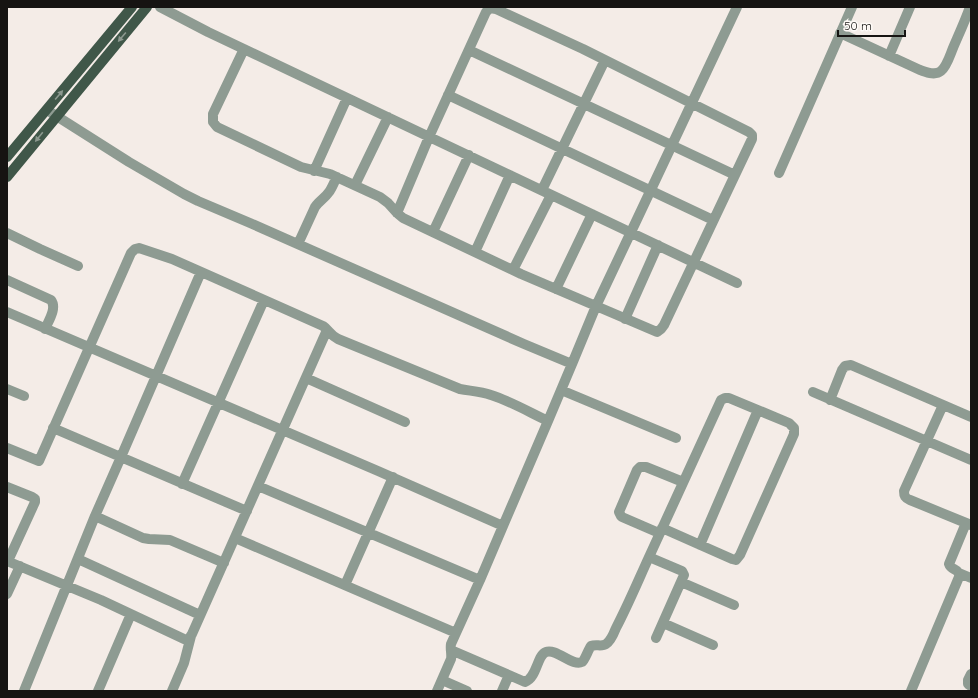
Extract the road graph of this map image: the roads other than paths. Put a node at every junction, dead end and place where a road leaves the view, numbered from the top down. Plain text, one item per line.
1 (132, 7) edge
2 (147, 7) edge
3 (160, 7) edge
4 (737, 7) edge
5 (852, 7) edge
6 (910, 7) edge
7 (970, 7) edge
8 (840, 33) junction
9 (244, 49) junction
10 (469, 50) junction
11 (889, 56) junction
12 (605, 60) junction
13 (448, 96) junction
14 (347, 98) junction
15 (583, 104) junction
16 (691, 104) junction
17 (47, 110) junction
18 (56, 116) junction
19 (388, 117) junction
20 (429, 137) junction
21 (672, 146) junction
22 (561, 148) junction
23 (469, 155) junction
24 (7, 157) edge
25 (314, 171) junction
26 (779, 173) dead end
27 (735, 174) junction
28 (510, 175) junction
29 (7, 177) edge
30 (337, 177) junction
31 (355, 186) junction
32 (651, 190) junction
33 (546, 192) junction
34 (397, 213) junction
35 (592, 214) junction
36 (713, 220) junction
37 (433, 232) junction
38 (631, 232) junction
39 (7, 233) edge
40 (298, 244) junction
41 (658, 245) junction
42 (475, 252) junction
43 (693, 262) junction
44 (78, 266) dead end
45 (513, 270) junction
46 (200, 272) junction
47 (7, 280) edge
48 (738, 283) dead end
49 (556, 289) junction
50 (264, 300) junction
51 (596, 306) junction
52 (7, 312) edge
53 (625, 319) junction
54 (45, 329) junction
55 (327, 330) junction
56 (89, 348) junction
57 (572, 364) junction
58 (156, 376) junction
59 (306, 378) junction
60 (7, 389) edge
61 (561, 390) junction
62 (813, 392) dead end
63 (24, 396) dead end
64 (830, 400) junction
65 (218, 402) junction
66 (943, 405) junction
67 (758, 410) junction
68 (971, 417) edge
69 (548, 421) junction
70 (405, 422) dead end
71 (53, 428) junction
72 (282, 430) junction
73 (676, 438) dead end
74 (927, 440) junction
75 (7, 448) edge
76 (121, 458) junction
77 (971, 460) edge
78 (393, 477) junction
79 (683, 482) junction
80 (182, 484) junction
81 (258, 486) junction
82 (7, 487) edge
83 (247, 512) junction
84 (95, 516) junction
85 (969, 524) edge
86 (503, 526) junction
87 (661, 531) junction
88 (369, 533) junction
89 (235, 538) junction
90 (700, 545) junction
91 (649, 557) junction
92 (78, 559) junction
93 (8, 561) edge
94 (224, 563) junction
95 (20, 566) junction
96 (959, 573) junction
97 (971, 578) edge
98 (480, 580) junction
99 (681, 582) junction
100 (345, 585) junction
101 (67, 586) junction
102 (7, 594) edge
103 (734, 605) dead end
104 (132, 614) junction
105 (200, 615) junction
106 (663, 623) junction
107 (456, 633) junction
108 (191, 636) junction
109 (656, 638) dead end
110 (713, 645) dead end
111 (451, 650) junction
112 (971, 674) edge
113 (509, 675) junction
114 (442, 680) junction
115 (971, 686) edge
116 (24, 691) edge
117 (98, 691) edge
118 (172, 691) edge
119 (437, 691) edge
120 (467, 691) edge
121 (502, 691) edge
122 (911, 691) edge

17 -> 1 main road
2 -> 18 main road
3 - 9 street
4 - 16 street
5 - 8 street
6 - 11 street
7 - 11 street
8 - 11 street
8 - 26 street
9 - 14 street
9 - 25 street
10 - 12 street
10 - 13 street
10 - 15 street
12 - 15 street
12 - 16 street
13 - 20 street
13 - 22 street
14 - 19 street
14 - 25 street
15 - 21 street
15 - 22 street
16 - 21 street
16 - 27 street
17 - 18 street
17 - 24 main road
18 -> 29 main road
18 - 40 street
19 - 20 street
19 - 31 street
20 - 23 street
20 - 34 street
21 - 27 street
21 - 32 street
22 - 32 street
22 - 33 street
23 - 28 street
23 - 37 street
25 - 30 street
27 - 36 street
28 - 33 street
28 - 42 street
30 - 31 street
30 - 40 street
31 - 34 street
32 - 36 street
32 - 38 street
33 - 35 street
33 - 45 street
34 - 37 street
35 - 38 street
35 - 49 street
36 - 43 street
37 - 42 street
38 - 41 street
38 - 51 street
39 - 44 street
40 - 57 street
41 - 43 street
41 - 53 street
42 - 45 street
43 - 48 street
43 - 53 street
45 - 49 street
46 - 50 street
46 - 56 street
46 - 58 street
47 - 54 street
49 - 51 street
50 - 55 street
50 - 65 street
51 - 53 street
51 - 57 street
52 - 54 street
54 - 56 street
55 - 59 street
55 - 69 street
56 - 58 street
56 - 71 street
57 - 61 street
58 - 65 street
58 - 76 street
59 - 70 street
59 - 72 street
60 - 63 street
61 - 69 street
61 - 73 street
62 - 64 street
64 - 66 street
64 - 74 street
65 - 72 street
65 - 80 street
66 - 68 street
66 - 74 street
67 - 79 street
67 - 90 street
67 - 90 street
69 - 86 street
71 - 75 street
71 - 76 street
72 - 78 street
72 - 81 street
74 - 77 street
74 - 85 street
76 - 80 street
76 - 84 street
78 - 86 street
78 - 88 street
79 - 87 street
79 - 87 street
80 - 83 street
81 - 83 street
81 - 88 street
82 - 93 street
83 - 89 street
84 - 92 street
84 - 94 street
85 - 96 street
86 - 98 street
87 - 90 street
87 - 91 street
88 - 98 street
88 - 100 street
89 - 94 street
89 - 100 street
91 - 99 street
91 - 113 street
92 - 101 street
92 - 105 street
93 - 95 street
94 - 105 street
95 - 101 street
95 - 102 street
96 - 97 street
96 - 122 street
98 - 107 street
99 - 103 street
99 - 106 street
100 - 107 street
101 - 104 street
101 - 116 street
104 - 108 street
104 - 117 street
105 - 108 street
106 - 109 street
106 - 110 street
107 - 111 street
108 - 118 street
111 - 113 street
111 - 114 street
112 - 115 street
113 - 121 street
114 - 119 street
114 - 120 street

